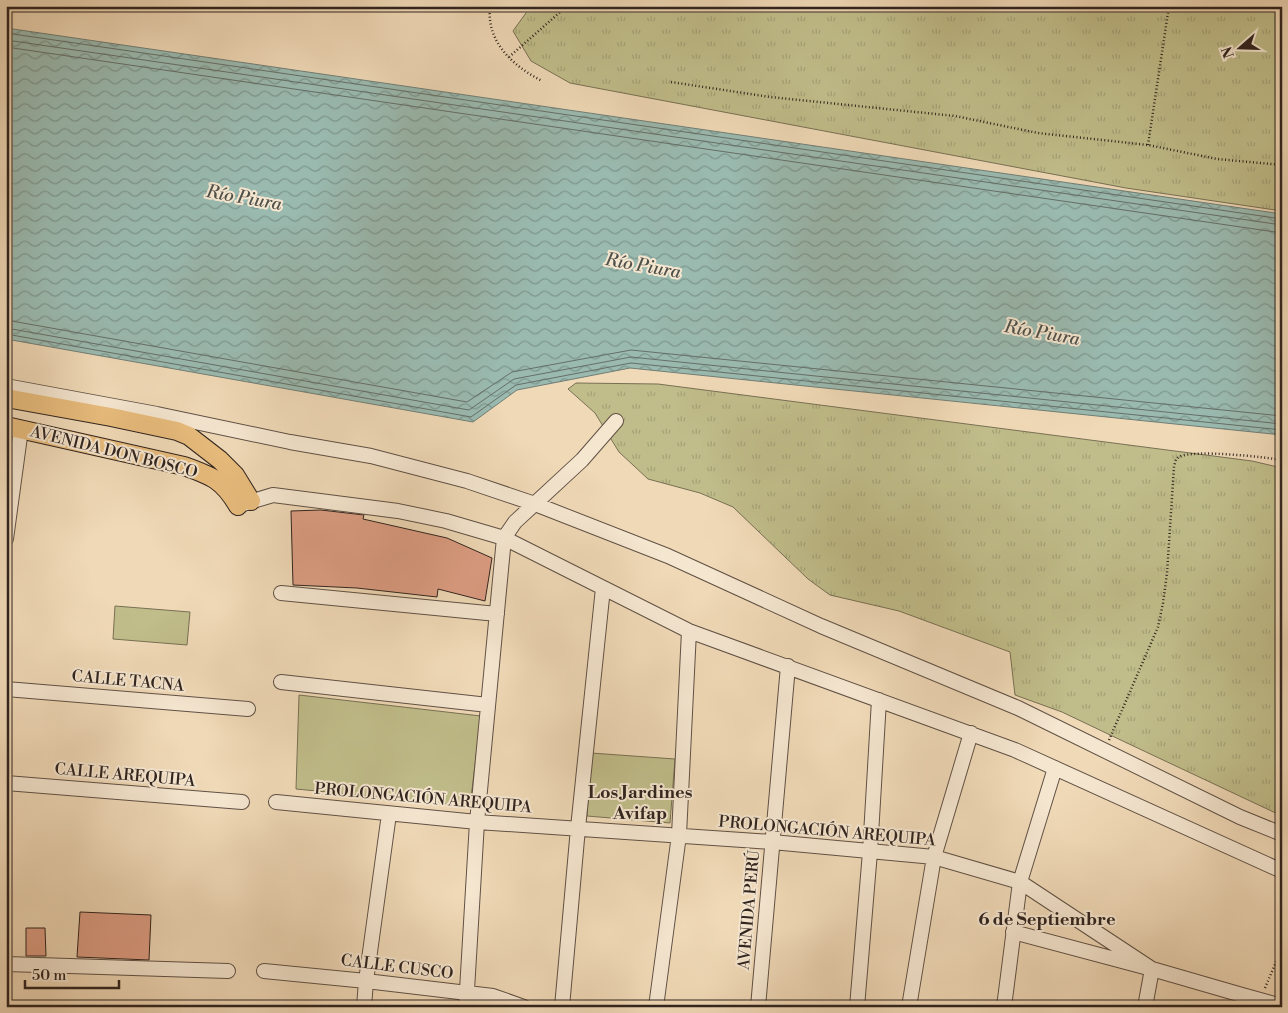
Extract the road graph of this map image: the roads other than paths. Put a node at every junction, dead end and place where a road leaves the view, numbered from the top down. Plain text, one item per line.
1 (6, 386) edge
2 (6, 398) edge
3 (616, 421) dead end
4 (14, 427) edge
5 (244, 504) junction
6 (535, 504) junction
7 (6, 538) edge
8 (504, 538) junction
9 (603, 588) junction
10 (281, 593) dead end
11 (497, 614) junction
12 (689, 630) junction
13 (788, 666) junction
14 (281, 682) dead end
15 (6, 689) edge
16 (879, 700) junction
17 (488, 705) junction
18 (248, 709) dead end
19 (971, 733) junction
20 (1055, 768) junction
21 (6, 783) edge
22 (242, 802) dead end
23 (276, 802) dead end
24 (389, 814) junction
25 (477, 822) junction
26 (578, 828) junction
27 (1282, 834) edge
28 (679, 836) junction
29 (772, 842) junction
30 (870, 852) junction
31 (934, 858) junction
32 (1282, 871) edge
33 (1020, 882) junction
34 (1013, 932) junction
35 (6, 964) edge
36 (1152, 969) junction
37 (228, 971) dead end
38 (264, 971) dead end
39 (366, 981) junction
40 (466, 1000) edge
41 (1240, 1001) edge
42 (1282, 1006) edge
43 (364, 1007) edge
44 (524, 1007) edge
45 (562, 1007) edge
46 (656, 1007) edge
47 (758, 1007) edge
48 (857, 1007) edge
49 (909, 1007) edge
50 (1004, 1007) edge
51 (1145, 1007) edge

1 - 6 street
2 - 5 main road, AVENIDA DON BOSCO
3 - 6 street
4 - 5 main road, AVENIDA DON BOSCO
4 - 7 street
5 - 8 street
6 - 8 street
6 - 27 street
8 - 9 street
8 - 11 street
9 - 12 street
9 - 26 street
10 - 11 street
11 - 17 street
12 - 13 street
12 - 28 street
13 - 16 street
13 - 29 street, AVENIDA PERÚ
14 - 17 street
15 - 18 street, CALLE TACNA
16 - 19 street
16 - 30 street
17 - 25 street
19 - 20 street
19 - 31 street
20 - 32 street
20 - 33 street
21 - 22 street, CALLE AREQUIPA
23 - 24 street, PROLONGACIÓN AREQUIPA
24 - 25 street, PROLONGACIÓN AREQUIPA
24 - 39 street
25 - 26 street, PROLONGACIÓN AREQUIPA
25 - 40 street
26 - 28 street, PROLONGACIÓN AREQUIPA
26 - 45 street
28 - 29 street, PROLONGACIÓN AREQUIPA
28 - 46 street
29 - 30 street, PROLONGACIÓN AREQUIPA
29 - 47 street, AVENIDA PERÚ
30 - 31 street, PROLONGACIÓN AREQUIPA
30 - 48 street
31 - 33 street, PROLONGACIÓN AREQUIPA
31 - 49 street
33 - 34 street
33 - 36 street, PROLONGACIÓN AREQUIPA
34 - 36 street
34 - 50 street
35 - 37 street
36 - 41 street, PROLONGACIÓN AREQUIPA
36 - 51 street
38 - 39 street, CALLE CUSCO
39 - 40 street, CALLE CUSCO
39 - 43 street
40 - 44 street, CALLE CUSCO
41 - 42 street, PROLONGACIÓN AREQUIPA

